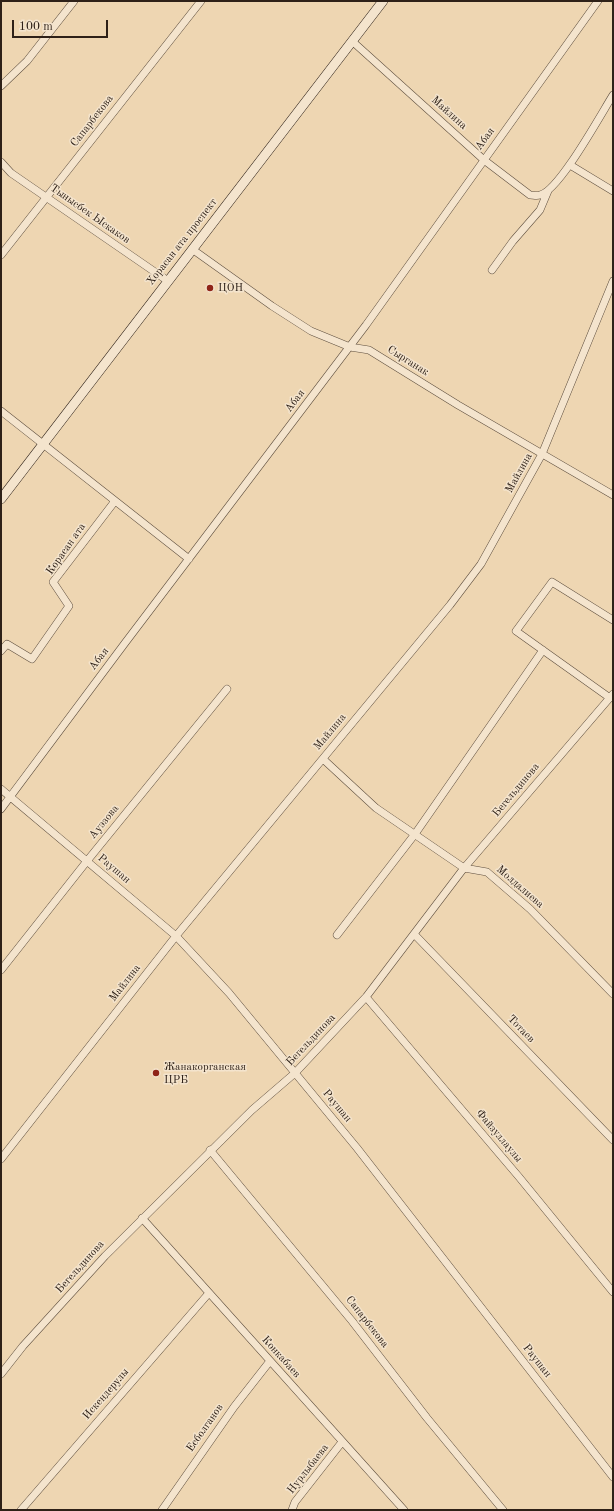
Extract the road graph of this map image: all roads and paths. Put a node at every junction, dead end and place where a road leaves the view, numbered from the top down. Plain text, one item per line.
1 (74, 1) edge
2 (201, 1) edge
3 (383, 1) edge
4 (598, 1) edge
5 (352, 41) junction
6 (1, 86) edge
7 (613, 95) edge
8 (484, 160) junction
9 (1, 162) edge
10 (570, 165) junction
11 (548, 191) junction
12 (613, 191) edge
13 (46, 197) junction
14 (192, 249) junction
15 (1, 255) edge
16 (492, 270) dead end
17 (168, 281) junction
18 (613, 281) edge
19 (350, 346) junction
20 (1, 411) edge
21 (42, 444) junction
22 (542, 454) junction
23 (613, 495) edge
24 (1, 498) edge
25 (115, 500) junction
26 (189, 559) junction
27 (613, 620) edge
28 (543, 650) junction
29 (1, 651) edge
30 (227, 688) dead end
31 (611, 696) edge
32 (323, 759) junction
33 (1, 789) edge
34 (10, 796) junction
35 (1, 809) edge
36 (415, 834) junction
37 (87, 861) junction
38 (464, 868) junction
39 (414, 934) junction
40 (337, 935) dead end
41 (176, 936) junction
42 (1, 970) edge
43 (613, 994) edge
44 (366, 997) junction
45 (295, 1073) junction
46 (613, 1140) edge
47 (210, 1150) junction
48 (1, 1159) edge
49 (142, 1218) junction
50 (613, 1292) edge
51 (209, 1293) junction
52 (270, 1361) junction
53 (1, 1374) edge
54 (342, 1442) junction
55 (613, 1477) edge
56 (21, 1510) edge
57 (162, 1510) edge
58 (292, 1510) edge
59 (404, 1510) edge
60 (503, 1510) edge

1 - 6 street
2 - 13 street, Сапарбекова
3 - 5 main road, Хорасан ата проспект
4 - 8 street, Абая
5 - 8 street, Майлина
5 - 14 main road, Хорасан ата проспект
7 - 10 street
8 - 11 street, Майлина
8 - 19 street, Абая
9 - 13 street, Тынысбек Ыскаков
10 - 11 street
10 - 12 street
11 - 16 street
13 - 15 street, Сапарбекова
13 - 17 street, Тынысбек Ыскаков
14 - 17 main road, Хорасан ата проспект
14 - 19 street, Сырганак
17 - 21 main road, Хорасан ата проспект
18 - 22 street, Майлина
19 - 22 street, Сырганак
19 - 26 street, Абая
20 - 21 street
21 - 24 main road, Хорасан ата проспект
21 - 25 street
22 - 23 street, Сырганак
22 - 32 street, Майлина
25 - 26 street
25 - 29 street, Корасан ата
26 - 34 street, Абая
27 - 28 street, Бегельдинова
28 - 31 street, Бегельдинова
28 - 36 street
30 - 37 street, Ауэзова
31 - 38 street, Бегельдинова
32 - 36 street, Молдалиева
32 - 41 street, Майлина
33 - 34 street, Раушан
34 - 35 street, Абая
34 - 37 street, Раушан
36 - 38 street, Молдалиева
36 - 40 street
37 - 41 street, Раушан
37 - 42 street, Ауэзова
38 - 39 street, Бегельдинова
38 - 43 street, Молдалиева
39 - 44 street, Бегельдинова
39 - 46 street, Тотаев
41 - 45 street, Раушан
41 - 48 street, Майлина
44 - 45 street, Бегельдинова
44 - 50 street, Файзуллаулы
45 - 47 street, Бегельдинова
45 - 55 street, Раушан
47 - 49 street, Бегельдинова
47 - 60 street, Сапарбекова
49 - 51 street, Конкабаев
49 - 53 street, Бегельдинова
51 - 52 street, Конкабаев
51 - 56 street, Искендерулы
52 - 54 street, Конкабаев
52 - 57 street, Есболганов
54 - 58 street, Нурлыбаева
54 - 59 street, Конкабаев

